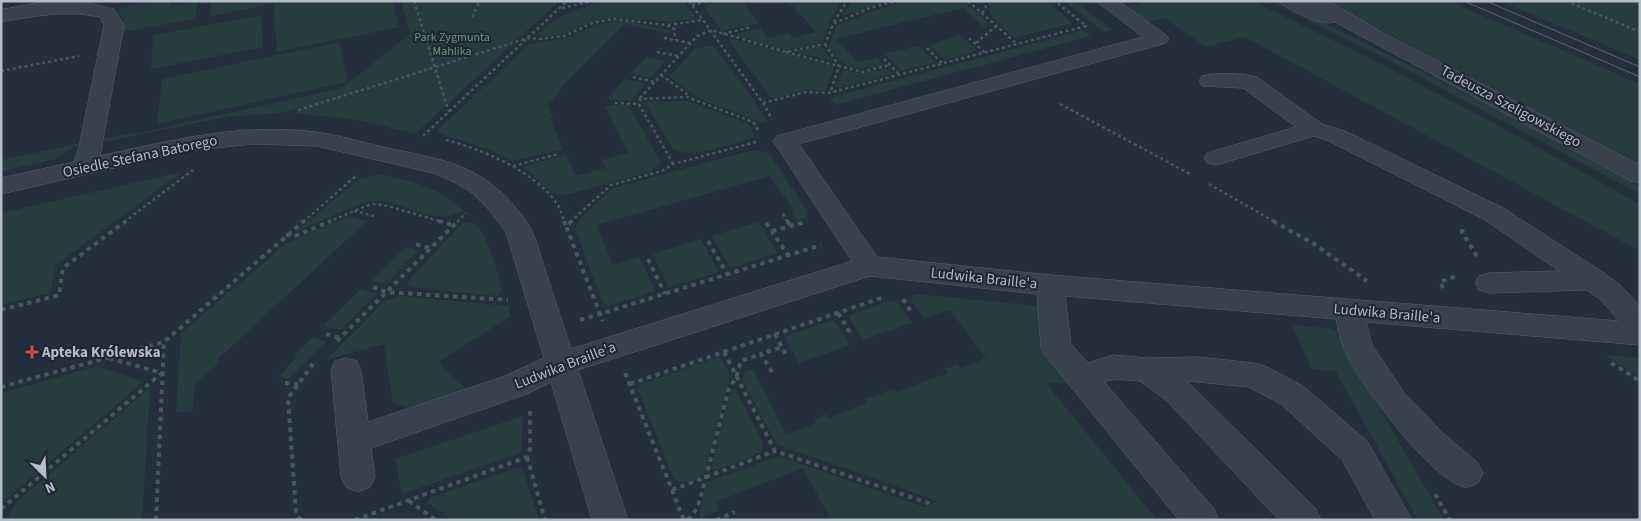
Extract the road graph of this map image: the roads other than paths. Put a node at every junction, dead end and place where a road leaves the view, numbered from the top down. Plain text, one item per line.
1 (1106, 1) edge
2 (1290, 1) edge
3 (1313, 1) edge
4 (1, 16) edge
5 (1380, 39) junction
6 (1210, 81) dead end
7 (1314, 129) junction
8 (1216, 158) dead end
9 (85, 167) junction
10 (1640, 175) edge
11 (1, 186) edge
12 (869, 266) junction
13 (1479, 274) road end
14 (1594, 280) junction
15 (1050, 285) junction
16 (1348, 310) junction
17 (1640, 330) edge
18 (1640, 334) edge
19 (340, 357) road end
20 (560, 364) junction
21 (1147, 370) junction
22 (1081, 378) junction
23 (354, 440) junction
24 (1466, 473) dead end
25 (358, 477) dead end
26 (610, 520) edge
27 (1202, 520) edge
28 (1302, 520) edge
29 (1394, 520) edge

1 - 12 street
2 - 5 street, Tadeusza Szeligowskiego
3 - 5 street, Tadeusza Szeligowskiego
4 - 9 street
5 - 10 street, Tadeusza Szeligowskiego
6 - 7 street
7 - 8 street
7 - 14 street
9 - 11 street, Osiedle Stefana Batorego
9 - 20 street, Osiedle Stefana Batorego
12 - 15 street, Ludwika Braille'a
12 - 20 street, Ludwika Braille'a
13 - 14 street
14 - 17 street
15 - 16 street, Ludwika Braille'a
15 - 22 street
16 - 18 street, Ludwika Braille'a
16 - 24 street
19 - 23 street
20 - 23 street, Ludwika Braille'a
20 - 26 street, Osiedle Stefana Batorego
21 - 22 street
21 - 28 street
21 - 29 street
22 - 27 street
23 - 25 street

